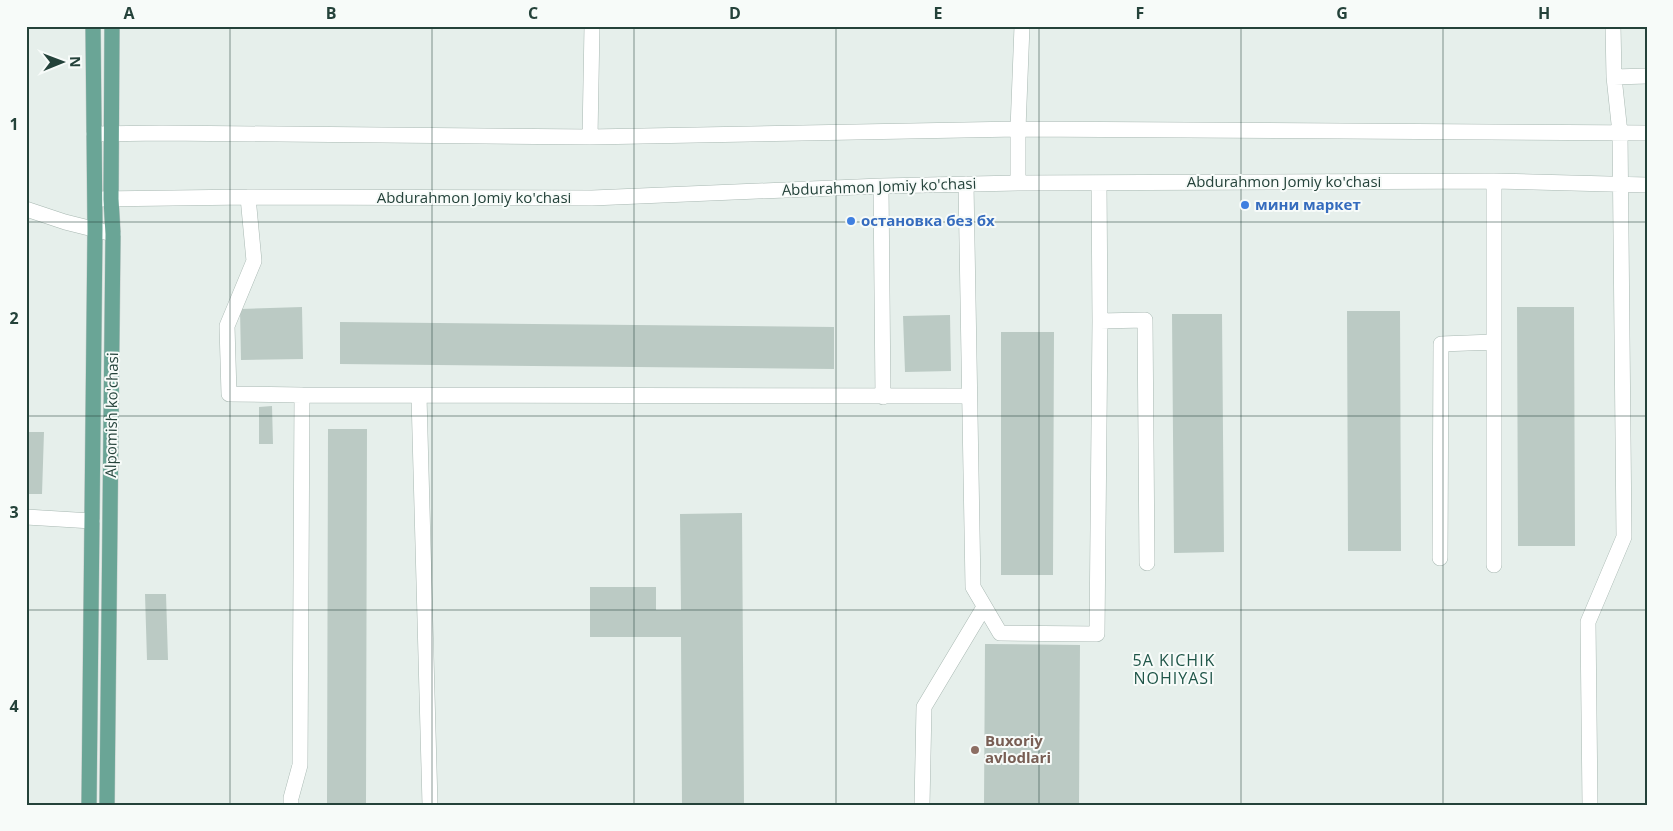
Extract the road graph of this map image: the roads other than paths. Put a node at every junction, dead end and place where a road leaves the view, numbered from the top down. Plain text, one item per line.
1 (93, 26) edge
2 (112, 26) edge
3 (592, 26) edge
4 (1022, 26) edge
5 (1613, 26) edge
6 (1647, 76) edge
7 (1614, 77) junction
8 (1018, 129) junction
9 (1620, 133) junction
10 (1647, 133) edge
11 (94, 134) junction
12 (113, 134) junction
13 (590, 138) junction
14 (1494, 181) junction
15 (1018, 183) junction
16 (1099, 183) junction
17 (966, 184) junction
18 (1621, 184) junction
19 (1647, 185) edge
20 (881, 186) junction
21 (248, 197) junction
22 (94, 199) junction
23 (112, 199) junction
24 (26, 209) edge
25 (95, 229) junction
26 (114, 234) junction
27 (1100, 320) junction
28 (1494, 342) junction
29 (302, 395) junction
30 (419, 396) junction
31 (969, 396) junction
32 (883, 397) junction
33 (26, 517) edge
34 (92, 521) junction
35 (1440, 558) dead end
36 (1147, 563) dead end
37 (1494, 565) dead end
38 (984, 607) junction
39 (89, 805) edge
40 (108, 805) edge
41 (291, 805) edge
42 (430, 805) edge
43 (922, 805) edge
44 (1590, 805) edge

1 - 11 main road
2 - 12 main road, Alpomish ko'chasi
3 - 13 street
4 - 8 street
5 - 7 street
6 - 7 street
7 - 9 street
8 - 9 street
8 - 13 street
8 - 15 street
9 - 10 street
9 - 18 street
11 - 12 street
11 - 22 main road
12 - 13 street
12 - 23 main road, Alpomish ko'chasi
14 - 16 street, Abdurahmon Jomiy ko'chasi
14 - 18 street, Abdurahmon Jomiy ko'chasi
14 - 28 street
15 - 16 street, Abdurahmon Jomiy ko'chasi
15 - 17 street, Abdurahmon Jomiy ko'chasi
16 - 27 street
17 - 20 street, Abdurahmon Jomiy ko'chasi
17 - 31 street
18 - 19 street, Abdurahmon Jomiy ko'chasi
18 - 44 street
20 - 21 street, Abdurahmon Jomiy ko'chasi
20 - 32 street
21 - 23 street, Abdurahmon Jomiy ko'chasi
21 - 29 street
22 - 23 street, Abdurahmon Jomiy ko'chasi
22 - 25 main road
23 - 26 main road, Alpomish ko'chasi
24 - 25 street
25 - 26 street
25 - 34 main road
26 - 40 main road, Alpomish ko'chasi
27 - 36 street
27 - 38 street
28 - 35 street
28 - 37 street
29 - 30 street
29 - 41 street
30 - 32 street
30 - 42 street
31 - 32 street
31 - 38 street
33 - 34 street
34 - 39 main road
38 - 43 street

